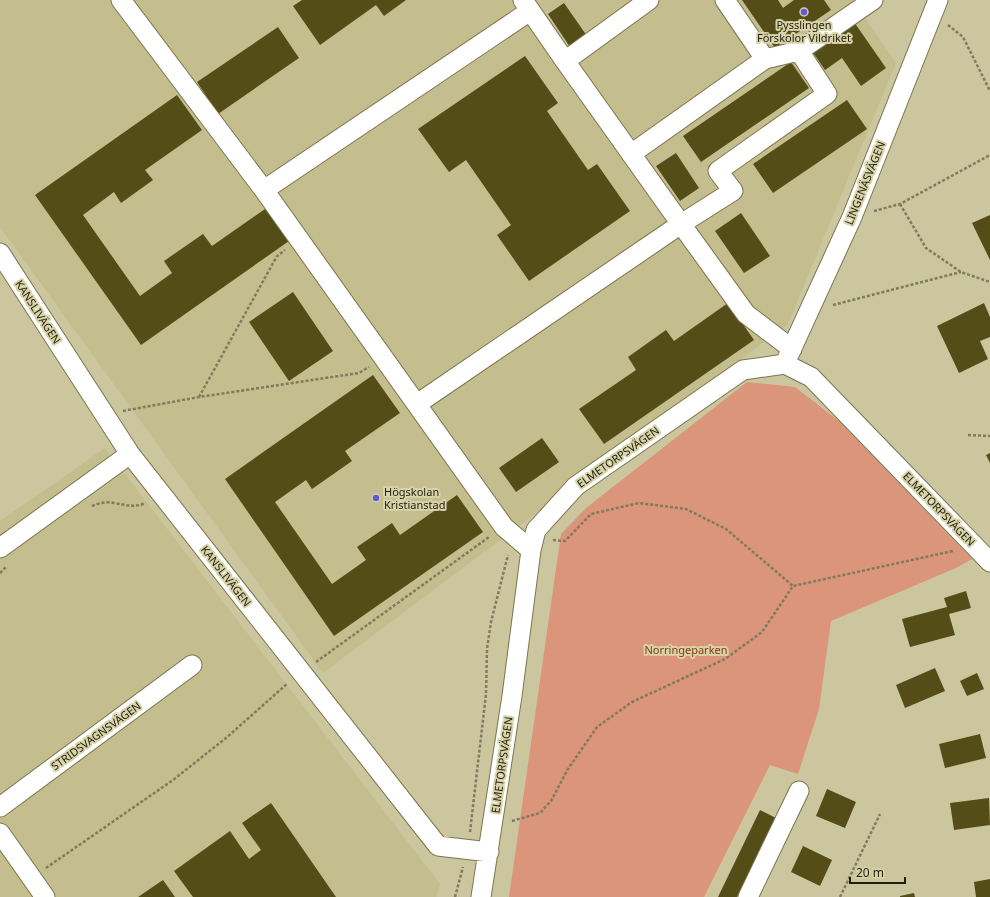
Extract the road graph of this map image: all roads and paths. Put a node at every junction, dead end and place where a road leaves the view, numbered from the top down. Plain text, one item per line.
1 (121, 0) edge
2 (649, 0) edge
3 (724, 0) edge
4 (873, 0) edge
5 (527, 5) edge
6 (936, 6) edge
7 (799, 50) junction
8 (765, 59) junction
9 (565, 61) junction
10 (990, 91) edge
11 (631, 154) junction
12 (990, 155) edge
13 (264, 190) junction
14 (900, 204) junction
15 (852, 217) junction
16 (681, 224) junction
17 (300, 240) junction
18 (0, 252) edge
19 (961, 272) junction
20 (990, 282) edge
21 (809, 311) junction
22 (384, 357) junction
23 (788, 357) junction
24 (199, 397) junction
25 (417, 404) junction
26 (120, 412) dead end
27 (968, 435) dead end
28 (990, 436) edge
29 (130, 454) junction
30 (161, 493) junction
31 (91, 506) dead end
32 (509, 531) junction
33 (548, 540) dead end
34 (975, 546) junction
35 (531, 550) junction
36 (4, 556) edge
37 (990, 562) edge
38 (0, 573) edge
39 (793, 586) junction
40 (192, 665) dead end
41 (302, 672) junction
42 (799, 791) dead end
43 (0, 807) edge
44 (880, 814) dead end
45 (509, 822) dead end
46 (0, 833) edge
47 (467, 849) junction
48 (489, 852) junction
49 (32, 877) junction
50 (46, 897) edge
51 (455, 897) edge
52 (481, 897) edge
53 (748, 897) edge
54 (840, 897) edge

1 - 13 street
2 - 9 street
3 - 8 street
4 - 7 street
5 - 9 street
5 - 13 street
6 - 10 path
6 - 15 street, LINGENÄSVÄGEN
7 - 8 street
7 - 16 street
8 - 11 street
9 - 11 street
11 - 16 street
12 - 14 path
13 - 17 street
14 - 15 path
14 - 19 path
15 - 21 street, LINGENÄSVÄGEN
16 - 23 street
16 - 25 street
17 - 22 street
17 - 24 path
18 - 29 street, KANSLIVÄGEN
19 - 20 path
19 - 21 path
21 - 23 street, LINGENÄSVÄGEN
22 - 24 path
22 - 25 street
23 - 34 street, ELMETORPSVÄGEN
23 - 35 street, ELMETORPSVÄGEN
24 - 26 path
25 - 32 street
27 - 28 path
29 - 30 street, KANSLIVÄGEN
29 - 36 street
30 - 31 path
30 - 41 street, KANSLIVÄGEN
32 - 35 street
32 - 41 path
32 - 47 path
33 - 39 path
34 - 37 street, ELMETORPSVÄGEN
34 - 39 path
35 - 48 street, ELMETORPSVÄGEN
36 - 38 path
39 - 45 path
40 - 43 street, STRIDSVAGNSVÄGEN
41 - 47 street, KANSLIVÄGEN
41 - 49 path
42 - 53 street
44 - 54 path
46 - 49 street
47 - 48 street, KANSLIVÄGEN
47 - 51 path
48 - 52 street, ELMETORPSVÄGEN
49 - 50 street

